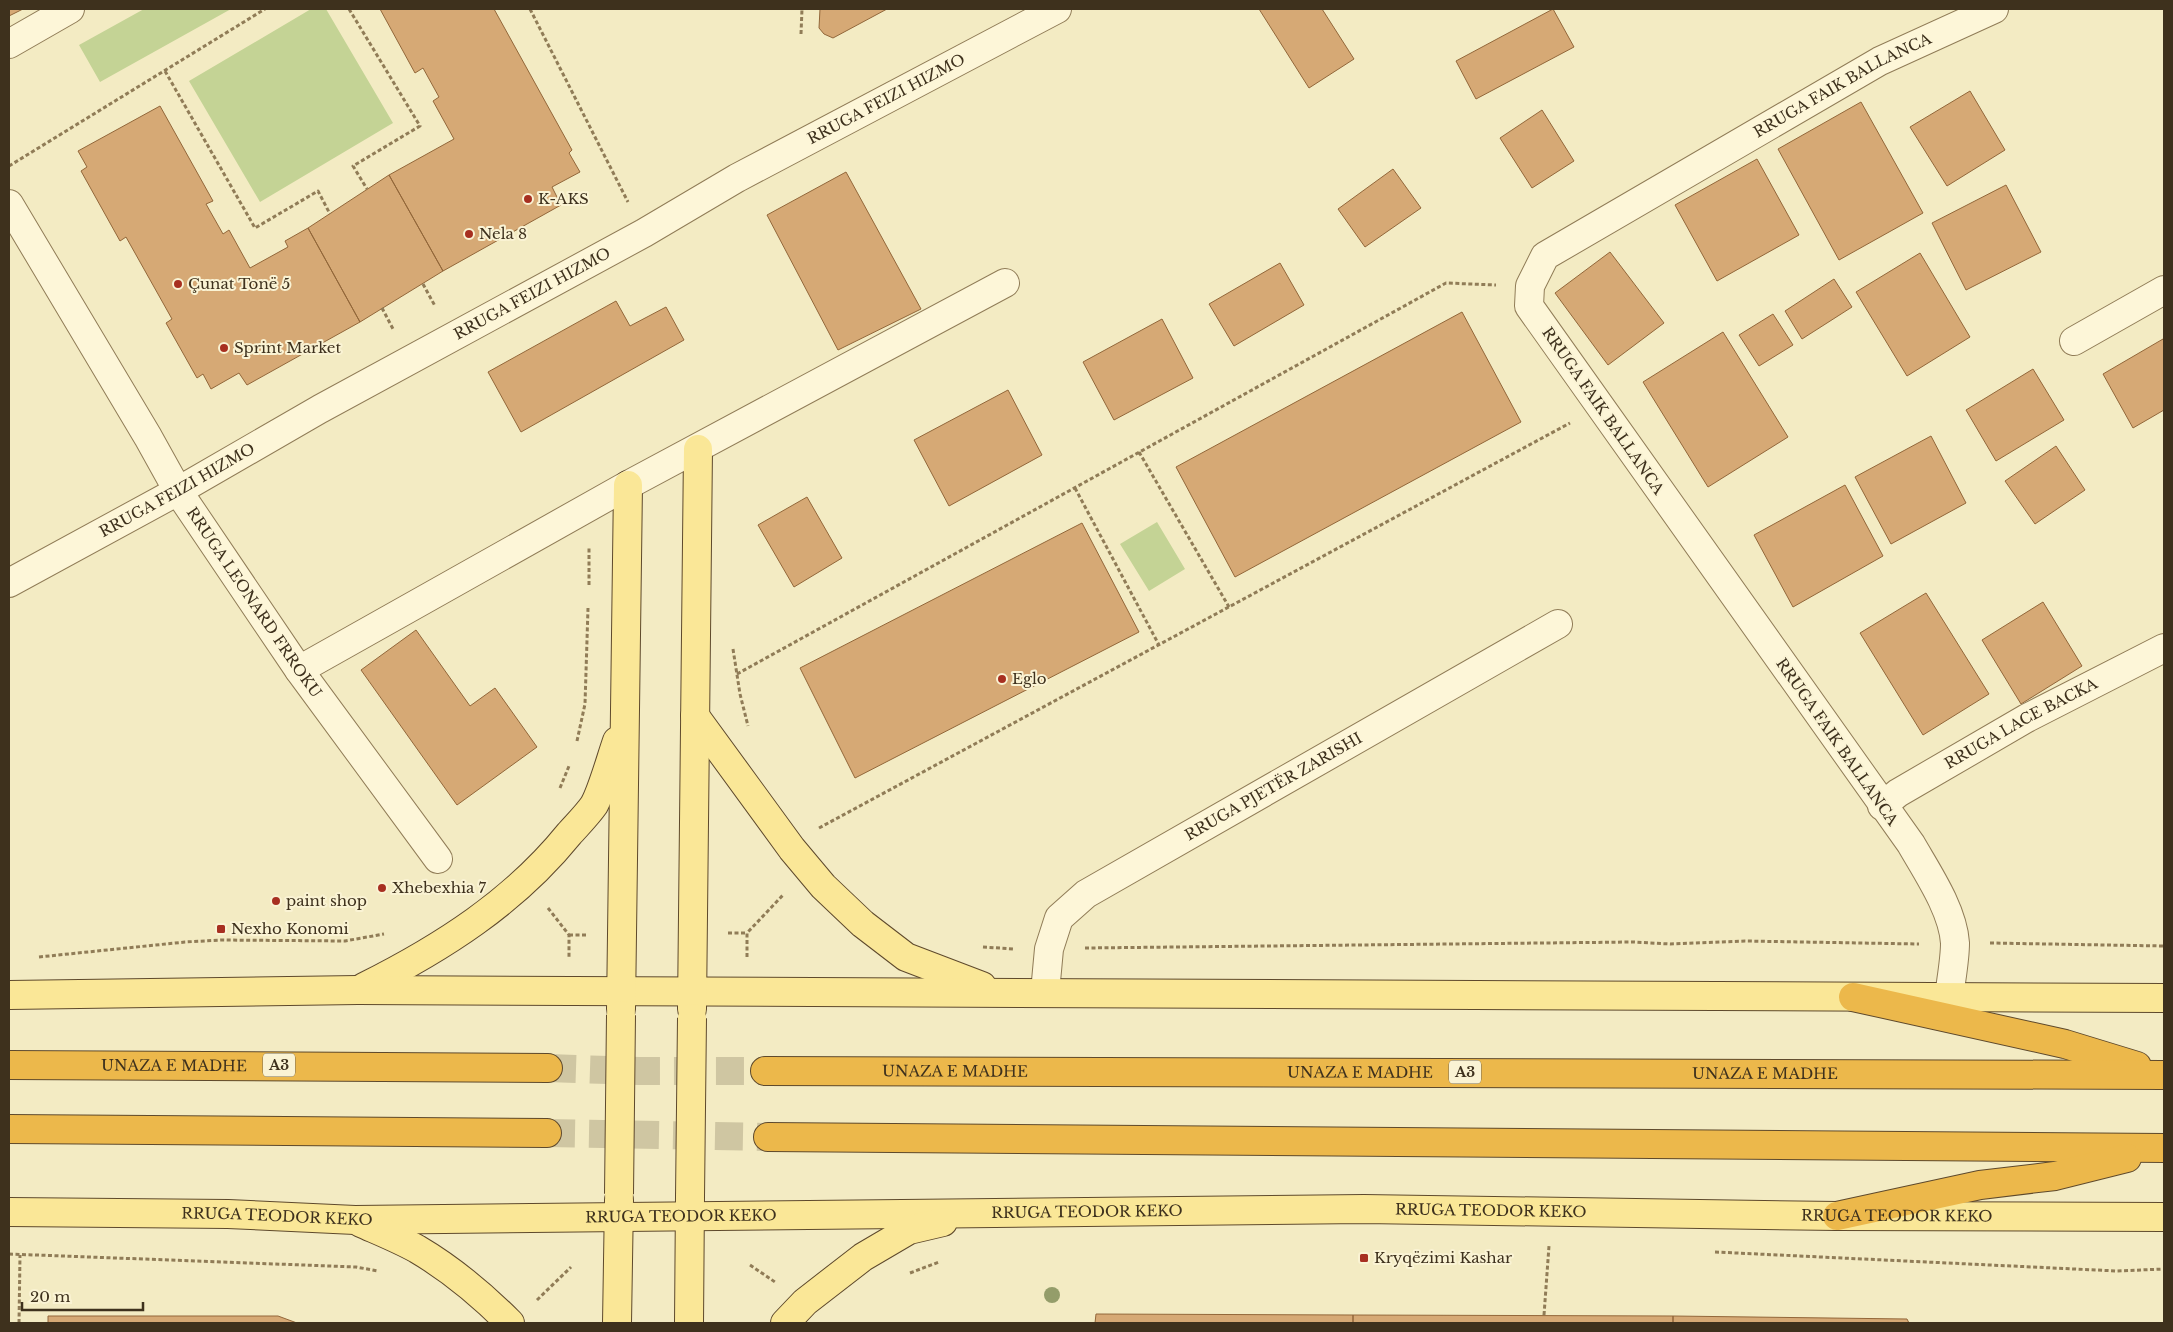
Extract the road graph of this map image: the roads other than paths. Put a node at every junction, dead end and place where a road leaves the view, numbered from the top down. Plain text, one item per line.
1 (70, 9) edge
2 (1057, 9) edge
3 (1994, 9) edge
4 (9, 44) edge
5 (9, 204) edge
6 (1005, 283) dead end
7 (2164, 290) edge
8 (2074, 341) dead end
9 (698, 449) junction
10 (628, 486) junction
11 (178, 491) junction
12 (9, 583) edge
13 (1558, 624) dead end
14 (2164, 648) edge
15 (299, 670) junction
16 (696, 716) junction
17 (624, 721) junction
18 (1882, 806) junction
19 (438, 859) dead end
20 (358, 990) junction
21 (693, 991) junction
22 (998, 992) junction
23 (1045, 992) junction
24 (9, 995) edge
25 (1853, 997) junction
26 (1948, 997) junction
27 (2164, 998) edge
28 (621, 1003) junction
29 (9, 1065) edge
30 (548, 1068) tunnel mouth
31 (765, 1071) tunnel mouth
32 (2164, 1075) edge
33 (9, 1129) edge
34 (547, 1134) tunnel mouth
35 (768, 1137) tunnel mouth
36 (2164, 1148) edge
37 (619, 1205) junction
38 (690, 1206) junction
39 (9, 1212) edge
40 (982, 1212) junction
41 (1837, 1216) junction
42 (2164, 1217) edge
43 (355, 1220) junction
44 (520, 1315) edge
45 (617, 1323) edge
46 (689, 1323) edge
47 (785, 1323) edge

1 - 4 street
2 - 11 street, RRUGA FEIZI HIZMO
3 - 18 street, RRUGA FAIK BALLANCA
5 - 11 street, RRUGA LEONARD FRROKU
6 - 9 street
7 - 8 street
9 - 10 street
9 - 16 main road
10 - 15 street
10 - 17 main road
11 - 12 street, RRUGA FEIZI HIZMO
11 - 15 street, RRUGA LEONARD FRROKU
13 - 23 street, RRUGA PJETËR ZARISHI
14 - 18 street, RRUGA LACE BACKA
15 - 19 street, RRUGA LEONARD FRROKU
16 - 21 main road
16 - 22 main road
17 - 20 main road
17 - 28 main road
18 - 26 street, RRUGA FAIK BALLANCA
20 - 24 main road
20 - 28 main road
21 - 22 main road
21 - 28 main road
21 - 38 main road, bridge
22 - 23 main road
23 - 25 main road
25 - 26 main road
25 - 32 highway
26 - 27 main road
28 - 37 main road, bridge
29 - 30 highway, UNAZA E MADHE / A3
31 - 32 highway, UNAZA E MADHE / A3
33 - 34 highway
35 - 36 highway
36 - 41 highway
37 - 38 main road, RRUGA TEODOR KEKO
37 - 43 main road, RRUGA TEODOR KEKO
37 - 45 main road
38 - 40 main road, RRUGA TEODOR KEKO
38 - 46 main road
39 - 43 main road, RRUGA TEODOR KEKO
40 - 41 main road, RRUGA TEODOR KEKO
40 - 47 main road
41 - 42 main road, RRUGA TEODOR KEKO
43 - 44 main road

